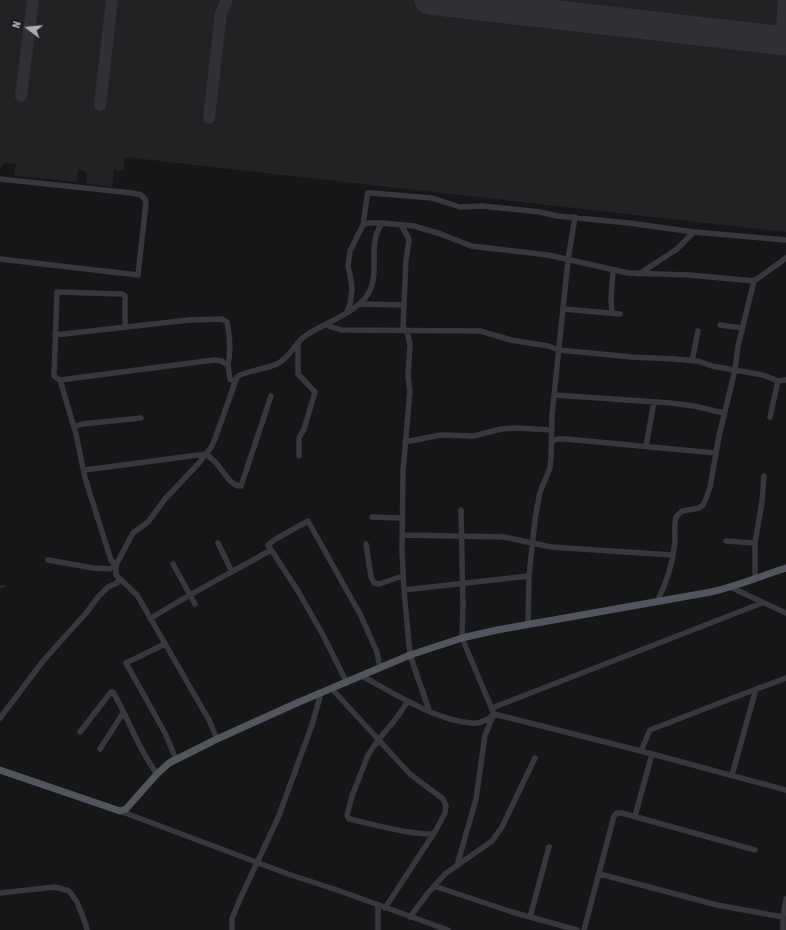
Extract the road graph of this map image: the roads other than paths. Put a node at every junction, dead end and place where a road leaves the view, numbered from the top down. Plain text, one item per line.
1 (0, 179) edge
2 (575, 217) junction
3 (382, 223) junction
4 (363, 225) junction
5 (402, 225) junction
6 (694, 232) junction
7 (786, 240) edge
8 (0, 258) edge
9 (786, 258) edge
10 (568, 260) junction
11 (613, 270) junction
12 (639, 274) junction
13 (750, 281) junction
14 (360, 304) junction
15 (404, 305) junction
16 (564, 309) junction
17 (347, 312) junction
18 (612, 313) junction
19 (620, 314) dead end
20 (720, 324) dead end
21 (326, 325) junction
22 (124, 327) junction
23 (742, 328) junction
24 (404, 330) junction
25 (698, 331) dead end
26 (55, 335) junction
27 (298, 344) junction
28 (559, 350) junction
29 (692, 362) junction
30 (228, 365) junction
31 (735, 370) junction
32 (60, 380) junction
33 (786, 380) edge
34 (778, 381) junction
35 (235, 382) junction
36 (554, 395) junction
37 (271, 396) dead end
38 (654, 402) junction
39 (724, 413) junction
40 (770, 417) dead end
41 (141, 418) dead end
42 (74, 426) junction
43 (552, 430) junction
44 (552, 441) junction
45 (405, 442) junction
46 (646, 446) junction
47 (715, 453) junction
48 (206, 454) junction
49 (299, 456) dead end
50 (85, 470) junction
51 (764, 476) dead end
52 (461, 510) dead end
53 (372, 518) dead end
54 (402, 518) junction
55 (402, 535) junction
56 (461, 537) junction
57 (726, 541) dead end
58 (218, 543) dead end
59 (755, 543) junction
60 (366, 544) dead end
61 (532, 544) junction
62 (271, 550) junction
63 (672, 555) junction
64 (48, 560) dead end
65 (116, 564) junction
66 (173, 564) dead end
67 (786, 568) edge
68 (232, 572) junction
69 (403, 576) junction
70 (529, 576) junction
71 (755, 577) junction
72 (119, 579) junction
73 (462, 584) junction
74 (730, 587) junction
75 (404, 590) junction
76 (189, 595) junction
77 (658, 602) junction
78 (762, 603) junction
79 (194, 604) dead end
80 (786, 613) edge
81 (150, 619) junction
82 (528, 625) junction
83 (462, 638) junction
84 (165, 644) junction
85 (410, 655) junction
86 (380, 668) junction
87 (362, 676) junction
88 (786, 678) edge
89 (347, 682) junction
90 (332, 689) junction
91 (756, 689) junction
92 (321, 693) junction
93 (408, 701) junction
94 (492, 708) junction
95 (429, 710) junction
96 (123, 712) junction
97 (494, 714) junction
98 (0, 718) edge
99 (80, 732) dead end
100 (217, 739) junction
101 (379, 739) junction
102 (100, 749) dead end
103 (641, 751) junction
104 (652, 754) junction
105 (535, 758) dead end
106 (176, 759) junction
107 (0, 770) edge
108 (157, 774) junction
109 (732, 776) junction
110 (786, 790) edge
111 (120, 811) junction
112 (635, 816) junction
113 (433, 834) junction
114 (549, 847) dead end
115 (755, 850) dead end
116 (256, 863) junction
117 (457, 866) junction
118 (600, 874) junction
119 (434, 886) junction
120 (0, 893) edge
121 (786, 898) edge
122 (378, 905) junction
123 (385, 908) junction
124 (410, 917) junction
125 (530, 917) junction
126 (783, 917) junction
127 (435, 928) edge
128 (87, 930) edge
129 (232, 930) edge
130 (378, 930) edge
131 (448, 930) edge
132 (577, 930) edge
133 (584, 930) edge
134 (783, 930) edge

1 - 8 street
2 - 4 street
2 - 6 street
2 - 10 street
3 - 4 street
3 - 5 street
3 - 14 street
4 - 17 street
5 - 10 street
5 - 15 street
6 - 7 street
6 - 12 street
9 - 13 street
10 - 11 street
10 - 16 street
11 - 12 street
11 - 18 street
12 - 13 street
13 - 23 street
14 - 15 street
14 - 17 street
15 - 24 street
16 - 18 street
16 - 28 street
17 - 21 street
18 - 19 street
20 - 23 street
21 - 24 street
21 - 27 street
22 - 26 street
22 - 26 street
22 - 30 street
23 - 31 street
24 - 28 street
24 - 45 street
25 - 29 street
26 - 32 street
27 - 35 street
27 - 49 street
28 - 29 street
28 - 36 street
29 - 31 street
30 - 32 street
30 - 35 street
31 - 34 street
31 - 39 street
32 - 42 street
33 - 34 street
34 - 40 street
35 - 48 street
36 - 38 street
36 - 43 street
37 - 48 street
38 - 39 street
38 - 46 street
39 - 47 street
41 - 42 street
42 - 50 street
43 - 44 street
43 - 45 street
44 - 46 street
44 - 61 street
45 - 54 street
46 - 47 street
47 - 63 street
48 - 50 street
48 - 65 street
50 - 65 street
51 - 59 street
52 - 56 street
53 - 54 street
54 - 55 street
55 - 56 street
55 - 69 street
56 - 61 street
56 - 73 street
57 - 59 street
58 - 68 street
59 - 71 street
60 - 69 street
61 - 63 street
61 - 70 street
62 - 68 street
62 - 86 street
62 - 89 street
63 - 77 street
64 - 65 street
65 - 72 street
66 - 76 street
67 - 71 main road
68 - 76 street
69 - 75 street
70 - 73 street
70 - 82 street
71 - 74 main road
72 - 81 street
72 - 98 street
73 - 75 street
73 - 83 street
74 - 77 main road
74 - 78 street
75 - 85 street
76 - 79 street
76 - 81 street
77 - 82 main road
78 - 80 street
78 - 94 street
81 - 84 street
82 - 83 main road
83 - 85 main road
83 - 94 street
84 - 100 street
84 - 106 street
85 - 86 main road
85 - 95 street
86 - 87 main road
87 - 89 main road
87 - 93 street
88 - 91 street
89 - 90 main road
90 - 92 main road
90 - 101 street
91 - 103 street
91 - 109 street
92 - 100 main road
92 - 116 street
93 - 95 street
93 - 101 street
94 - 97 street
95 - 97 street
96 - 99 street
96 - 102 street
96 - 108 street
97 - 103 street
97 - 117 street
100 - 106 main road
101 - 113 street
101 - 113 street
103 - 104 street
104 - 109 street
104 - 112 street
105 - 117 street
106 - 108 main road
107 - 111 main road
108 - 111 main road
109 - 110 street
111 - 116 street
112 - 115 street
112 - 118 street
113 - 123 street
114 - 125 street
116 - 122 street
116 - 129 street
117 - 119 street
118 - 126 street
118 - 133 street
119 - 124 street
119 - 125 street
120 - 128 street
121 - 126 street
122 - 123 street
122 - 130 street
123 - 124 street
124 - 127 street
125 - 132 street
126 - 134 street
127 - 131 street

